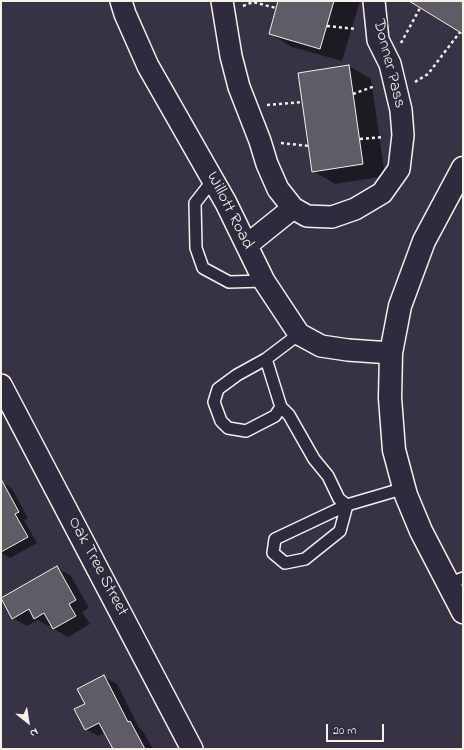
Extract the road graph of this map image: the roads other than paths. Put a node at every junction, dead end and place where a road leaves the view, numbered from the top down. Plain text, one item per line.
1 (121, 1) edge
2 (374, 1) edge
3 (223, 7) edge
4 (463, 168) edge
5 (213, 180) junction
6 (293, 208) junction
7 (247, 245) junction
8 (264, 281) junction
9 (299, 334) junction
10 (391, 353) junction
11 (266, 359) junction
12 (1, 385) edge
13 (281, 407) junction
14 (404, 488) junction
15 (347, 505) junction
16 (456, 581) edge
17 (463, 612) edge
18 (192, 749) edge

1 - 5 street, Willott Road
2 - 6 street, Donner Pass
3 - 6 street, Donner Pass
4 - 10 main road
5 - 7 street, Willott Road
5 - 8 lane
6 - 7 street
7 - 8 street, Willott Road
8 - 9 street, Willott Road
9 - 10 street, Willott Road
9 - 11 lane
10 - 14 main road
11 - 13 lane
11 - 13 lane
12 - 18 street, Oak Tree Street
13 - 15 lane
14 - 15 lane
14 - 16 main road
15 - 15 lane
16 - 17 main road

